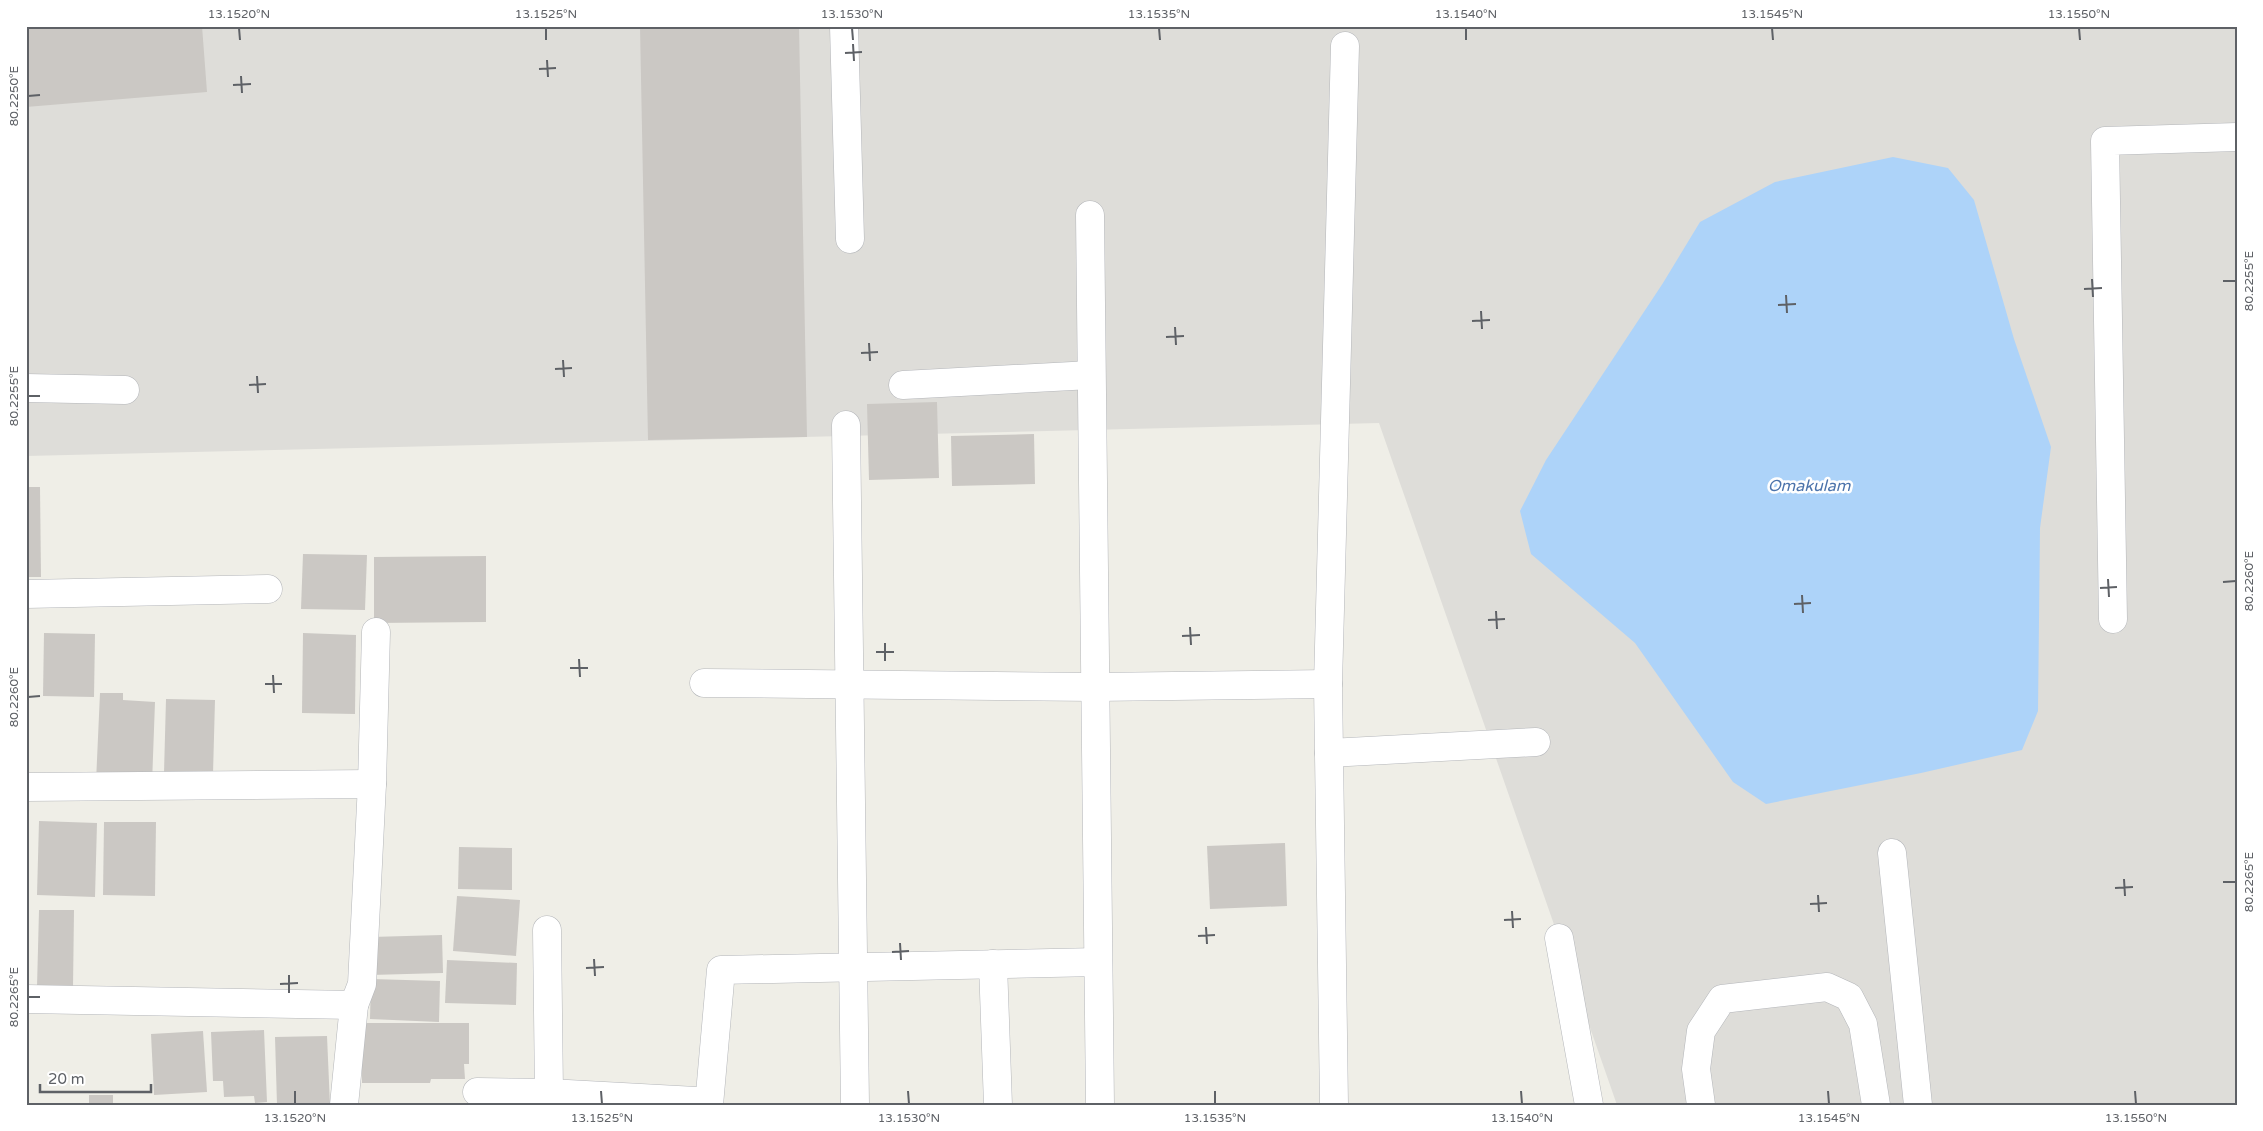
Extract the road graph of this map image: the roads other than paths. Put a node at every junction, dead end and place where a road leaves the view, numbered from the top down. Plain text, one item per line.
1 (844, 26) edge
2 (1345, 46) dead end
3 (2237, 137) edge
4 (1090, 215) dead end
5 (850, 239) dead end
6 (1091, 375) junction
7 (903, 385) dead end
8 (26, 388) edge
9 (125, 390) dead end
10 (846, 425) dead end
11 (268, 589) dead end
12 (26, 594) edge
13 (2113, 619) dead end
14 (376, 632) dead end
15 (704, 683) dead end
16 (849, 684) junction
17 (1328, 684) junction
18 (1095, 687) junction
19 (1536, 742) dead end
20 (1329, 752) junction
21 (372, 784) junction
22 (26, 787) edge
23 (1892, 854) dead end
24 (547, 930) dead end
25 (1559, 938) dead end
26 (1098, 962) junction
27 (993, 964) junction
28 (854, 967) junction
29 (26, 999) edge
30 (354, 1005) junction
31 (477, 1092) dead end
32 (549, 1093) junction
33 (344, 1105) edge
34 (706, 1105) edge
35 (710, 1105) edge
36 (856, 1105) edge
37 (998, 1105) edge
38 (1100, 1105) edge
39 (1334, 1105) edge
40 (1589, 1105) edge
41 (1701, 1105) edge
42 (1876, 1105) edge
43 (1918, 1105) edge

1 - 5 street
2 - 17 street
3 - 13 street
4 - 6 street
6 - 7 street
6 - 18 street
8 - 9 street
10 - 16 street
11 - 12 street
14 - 21 street
15 - 16 street
16 - 18 street
16 - 28 street
17 - 18 street
17 - 20 street
18 - 26 street
19 - 20 street
20 - 39 street
21 - 22 street
21 - 30 street
23 - 43 street
24 - 32 street
25 - 40 street
26 - 27 street
26 - 38 street
27 - 28 street
27 - 37 street
28 - 35 street
28 - 36 street
29 - 30 street
30 - 33 street
31 - 32 street
32 - 34 street
41 - 42 street

